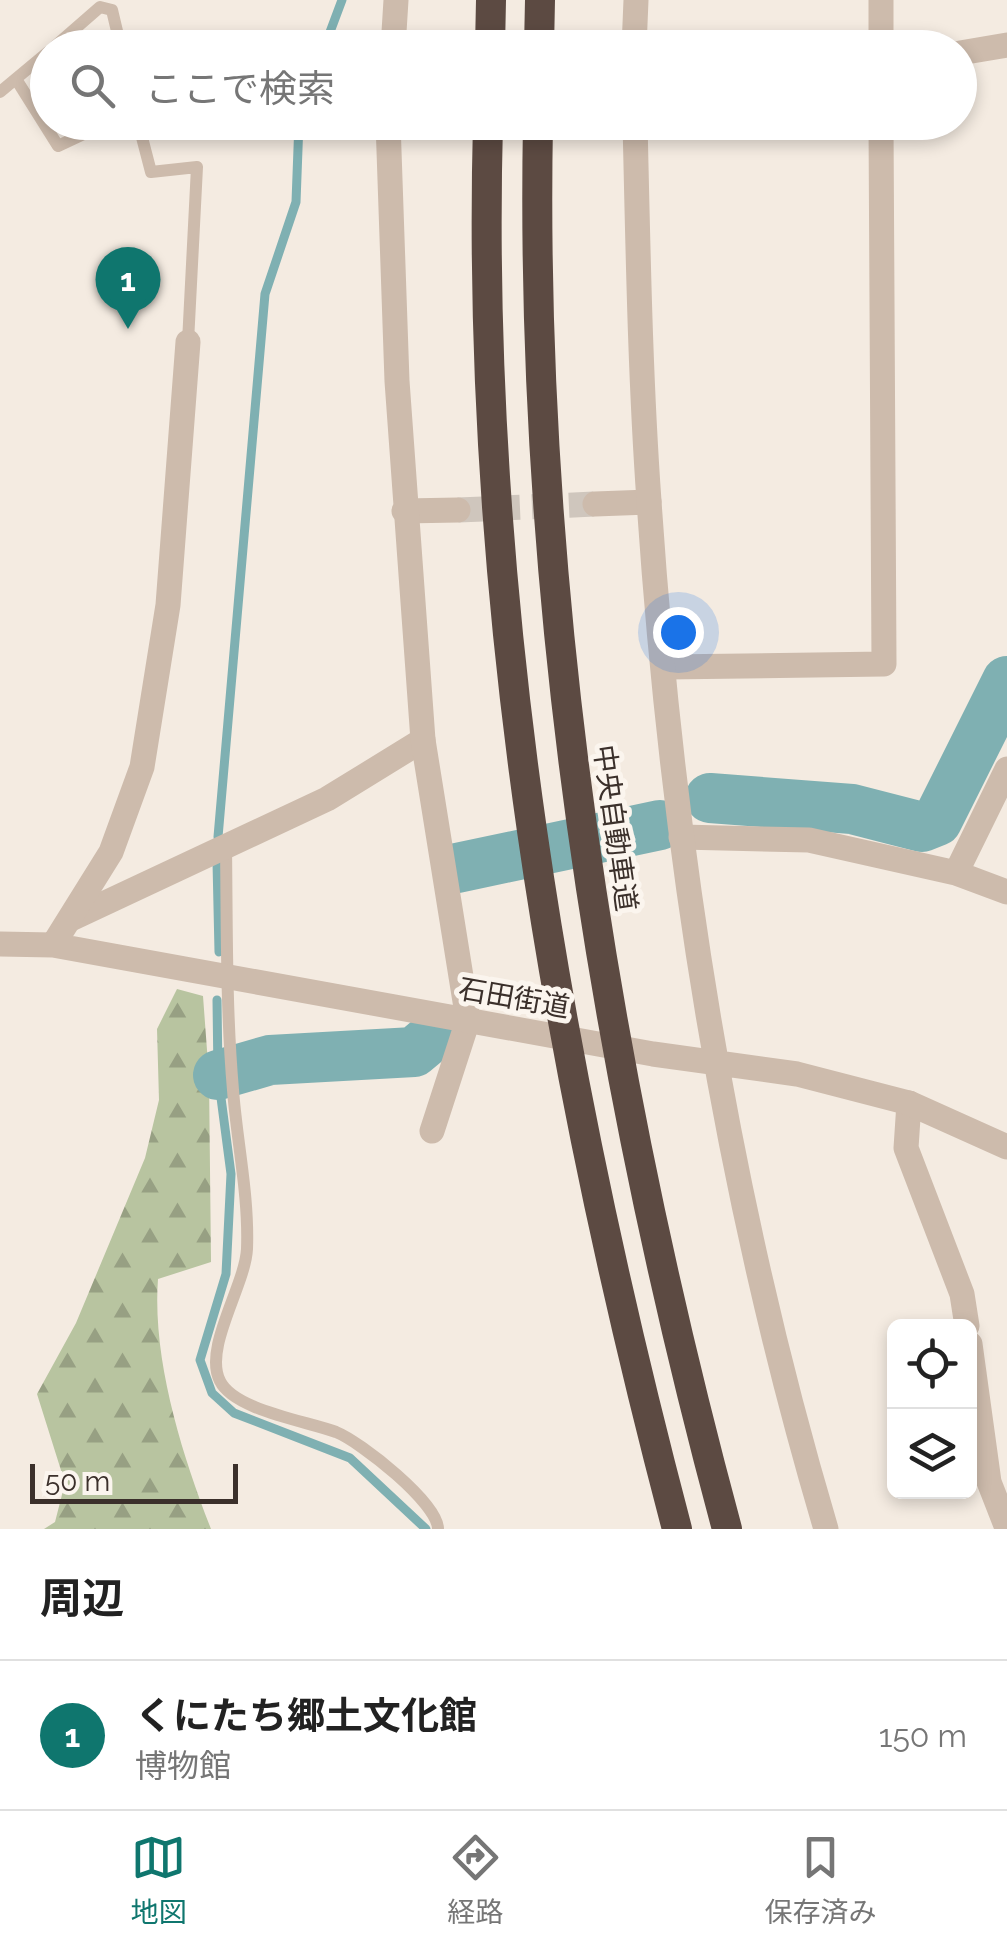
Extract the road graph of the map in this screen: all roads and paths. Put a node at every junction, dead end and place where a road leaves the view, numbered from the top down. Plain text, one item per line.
1 (396, 0) edge
2 (491, 0) edge
3 (540, 0) edge
4 (636, 0) edge
5 (881, 0) edge
6 (73, 30) edge
7 (117, 30) edge
8 (394, 30) edge
9 (490, 30) edge
10 (539, 30) edge
11 (635, 30) edge
12 (881, 30) edge
13 (1007, 45) edge
14 (977, 50) edge
15 (30, 66) edge
16 (16, 78) junction
17 (0, 92) edge
18 (30, 101) edge
19 (143, 140) edge
20 (389, 140) edge
21 (488, 140) edge
22 (538, 140) edge
23 (636, 140) edge
24 (882, 140) edge
25 (188, 342) joint
26 (649, 502) junction
27 (594, 504) tunnel mouth
28 (458, 510) tunnel mouth
29 (404, 511) junction
30 (666, 667) junction
31 (423, 740) junction
32 (1007, 769) edge
33 (681, 837) junction
34 (226, 843) junction
35 (956, 872) junction
36 (1007, 892) edge
37 (71, 919) junction
38 (0, 944) edge
39 (53, 945) junction
40 (228, 978) junction
41 (468, 1020) junction
42 (718, 1063) junction
43 (909, 1103) junction
44 (432, 1131) dead end
45 (1007, 1148) edge
46 (966, 1319) edge
47 (977, 1398) edge
48 (1007, 1528) edge
49 (438, 1529) edge
50 (678, 1529) edge
51 (727, 1529) edge
52 (826, 1529) edge

1 - 8 street
2 - 9 highway
3 - 10 highway
4 - 11 street
5 - 12 street
6 - 7 lane
13 - 14 street
15 - 16 lane
16 - 17 lane
16 - 18 lane
19 - 25 lane
20 - 29 street
21 - 50 highway
22 - 51 highway, 中央自動車道
23 - 26 street
24 - 30 street
25 - 37 street
26 - 27 street
26 - 30 street
28 - 29 street
29 - 31 street
30 - 33 street
31 - 34 street
31 - 41 street
32 - 35 street
33 - 35 street
33 - 42 street
34 - 37 street
34 - 40 lane
35 - 36 street
37 - 39 street
38 - 39 street, 石田街道
39 - 40 street, 石田街道
40 - 41 street, 石田街道
40 - 49 lane
41 - 42 street, 石田街道
41 - 44 street
42 - 43 street, 石田街道
42 - 52 street
43 - 45 street, 石田街道
43 - 46 street
47 - 48 street

